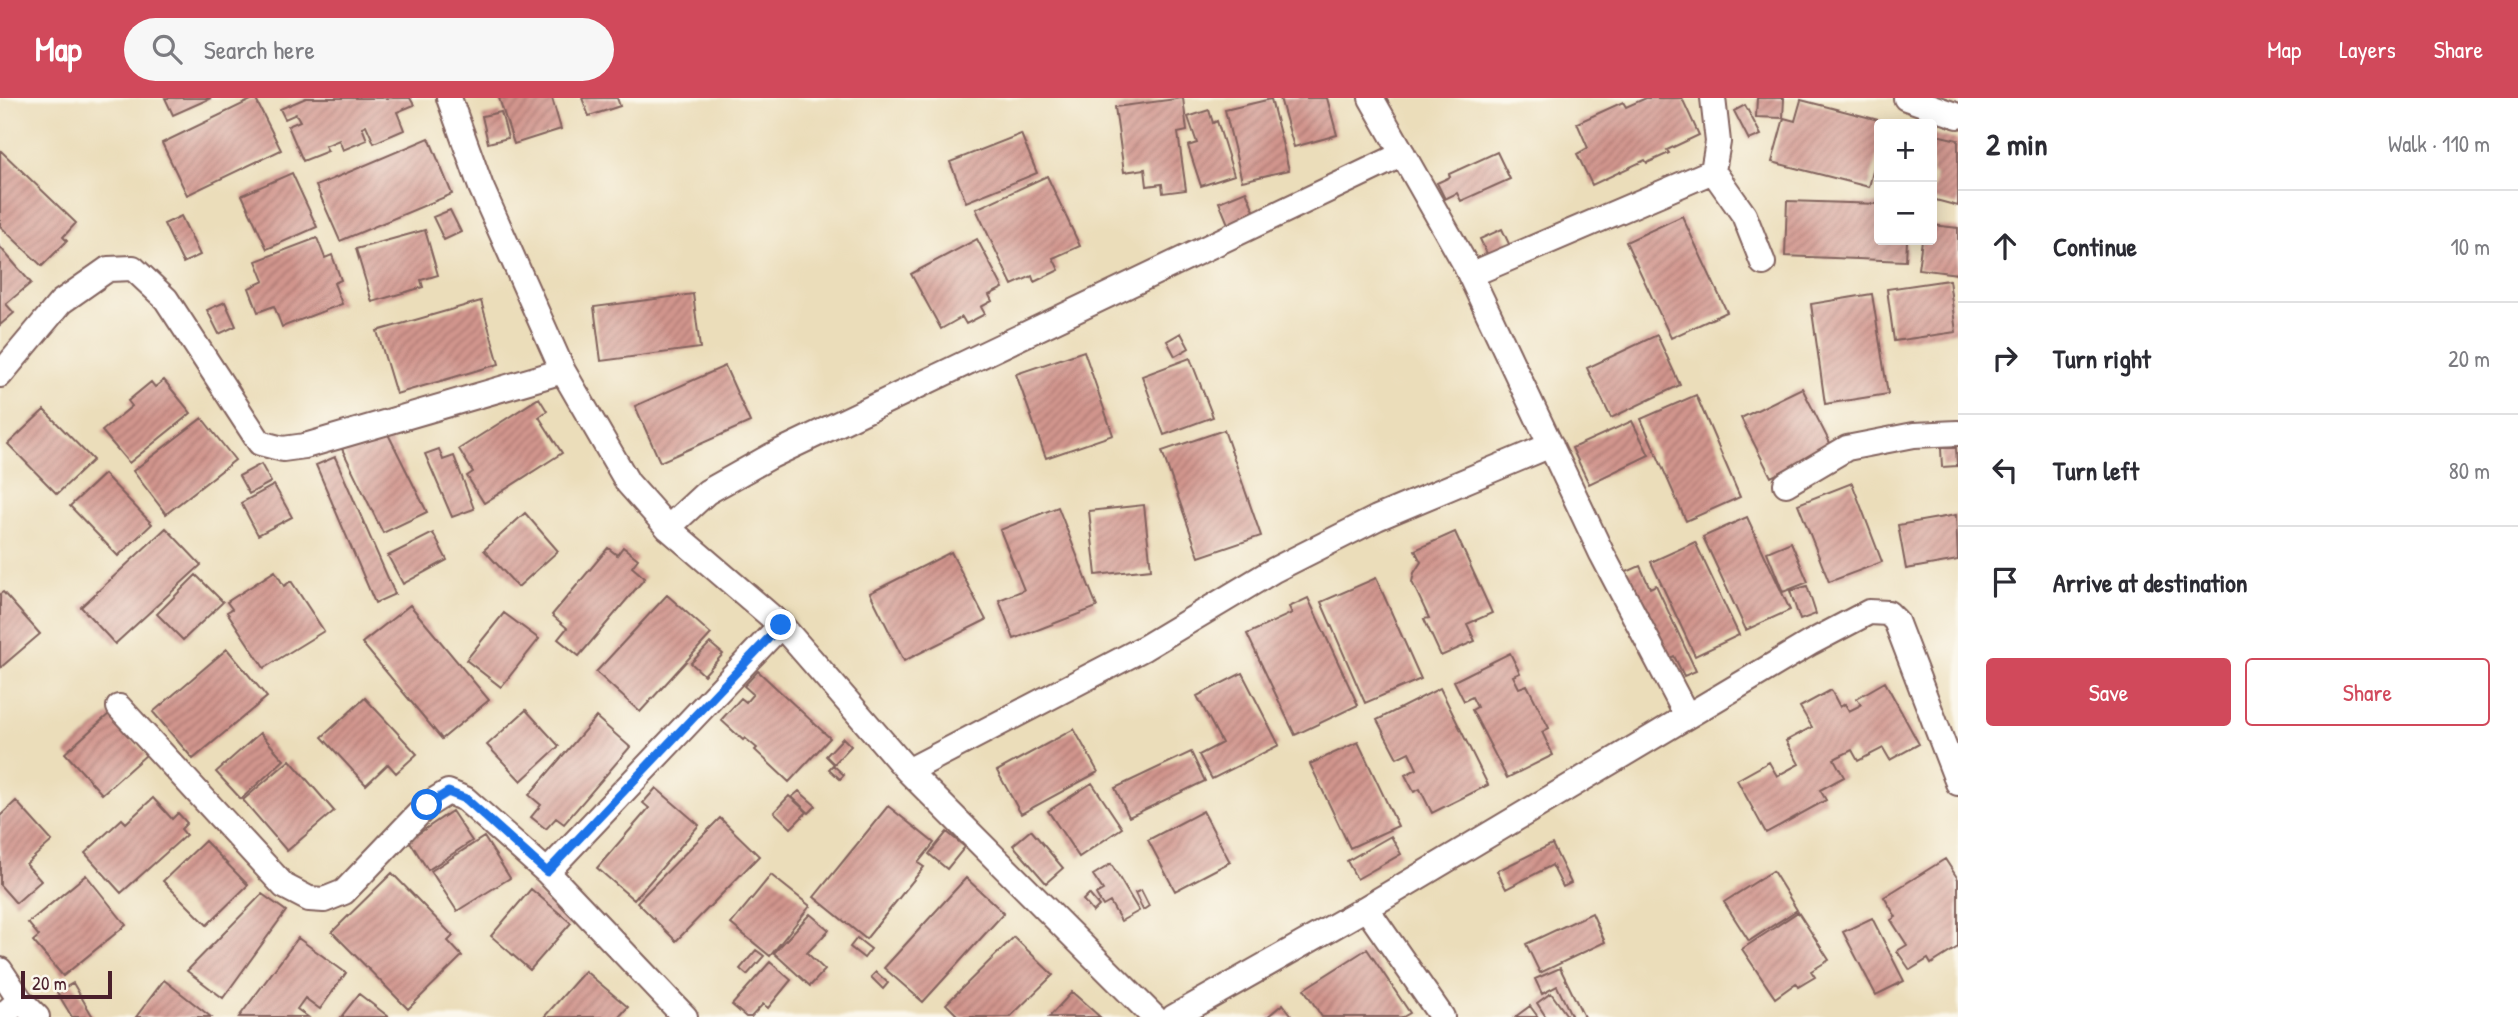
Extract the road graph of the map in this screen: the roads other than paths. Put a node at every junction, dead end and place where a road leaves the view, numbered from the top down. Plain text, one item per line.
1 (449, 98) edge
2 (1371, 98) edge
3 (1713, 98) edge
4 (1906, 98) edge
5 (1958, 116) edge
6 (1403, 154) junction
7 (1713, 171) junction
8 (1763, 263) dead end
9 (1470, 275) junction
10 (564, 371) junction
11 (0, 375) edge
12 (1958, 433) edge
13 (1550, 445) junction
14 (1786, 484) dead end
15 (668, 528) junction
16 (781, 625) junction
17 (120, 707) dead end
18 (1687, 716) junction
19 (908, 771) junction
20 (1958, 783) edge
21 (547, 872) junction
22 (1366, 908) junction
23 (0, 970) edge
24 (28, 1008) edge
25 (1, 1017) edge
26 (685, 1017) edge
27 (1154, 1017) edge
28 (1174, 1017) edge
29 (1442, 1017) edge

1 - 10 street
2 - 6 street
3 - 7 street
4 - 5 street
6 - 9 street
6 - 15 street
7 - 8 street
7 - 9 street
9 - 13 street
10 - 11 street
10 - 15 street
12 - 14 street
13 - 18 street
13 - 19 street
15 - 16 street
16 - 19 street
16 - 21 street
17 - 21 street
18 - 20 street
18 - 22 street
19 - 27 street
21 - 26 street
22 - 28 street
22 - 29 street
23 - 24 street
24 - 25 street

